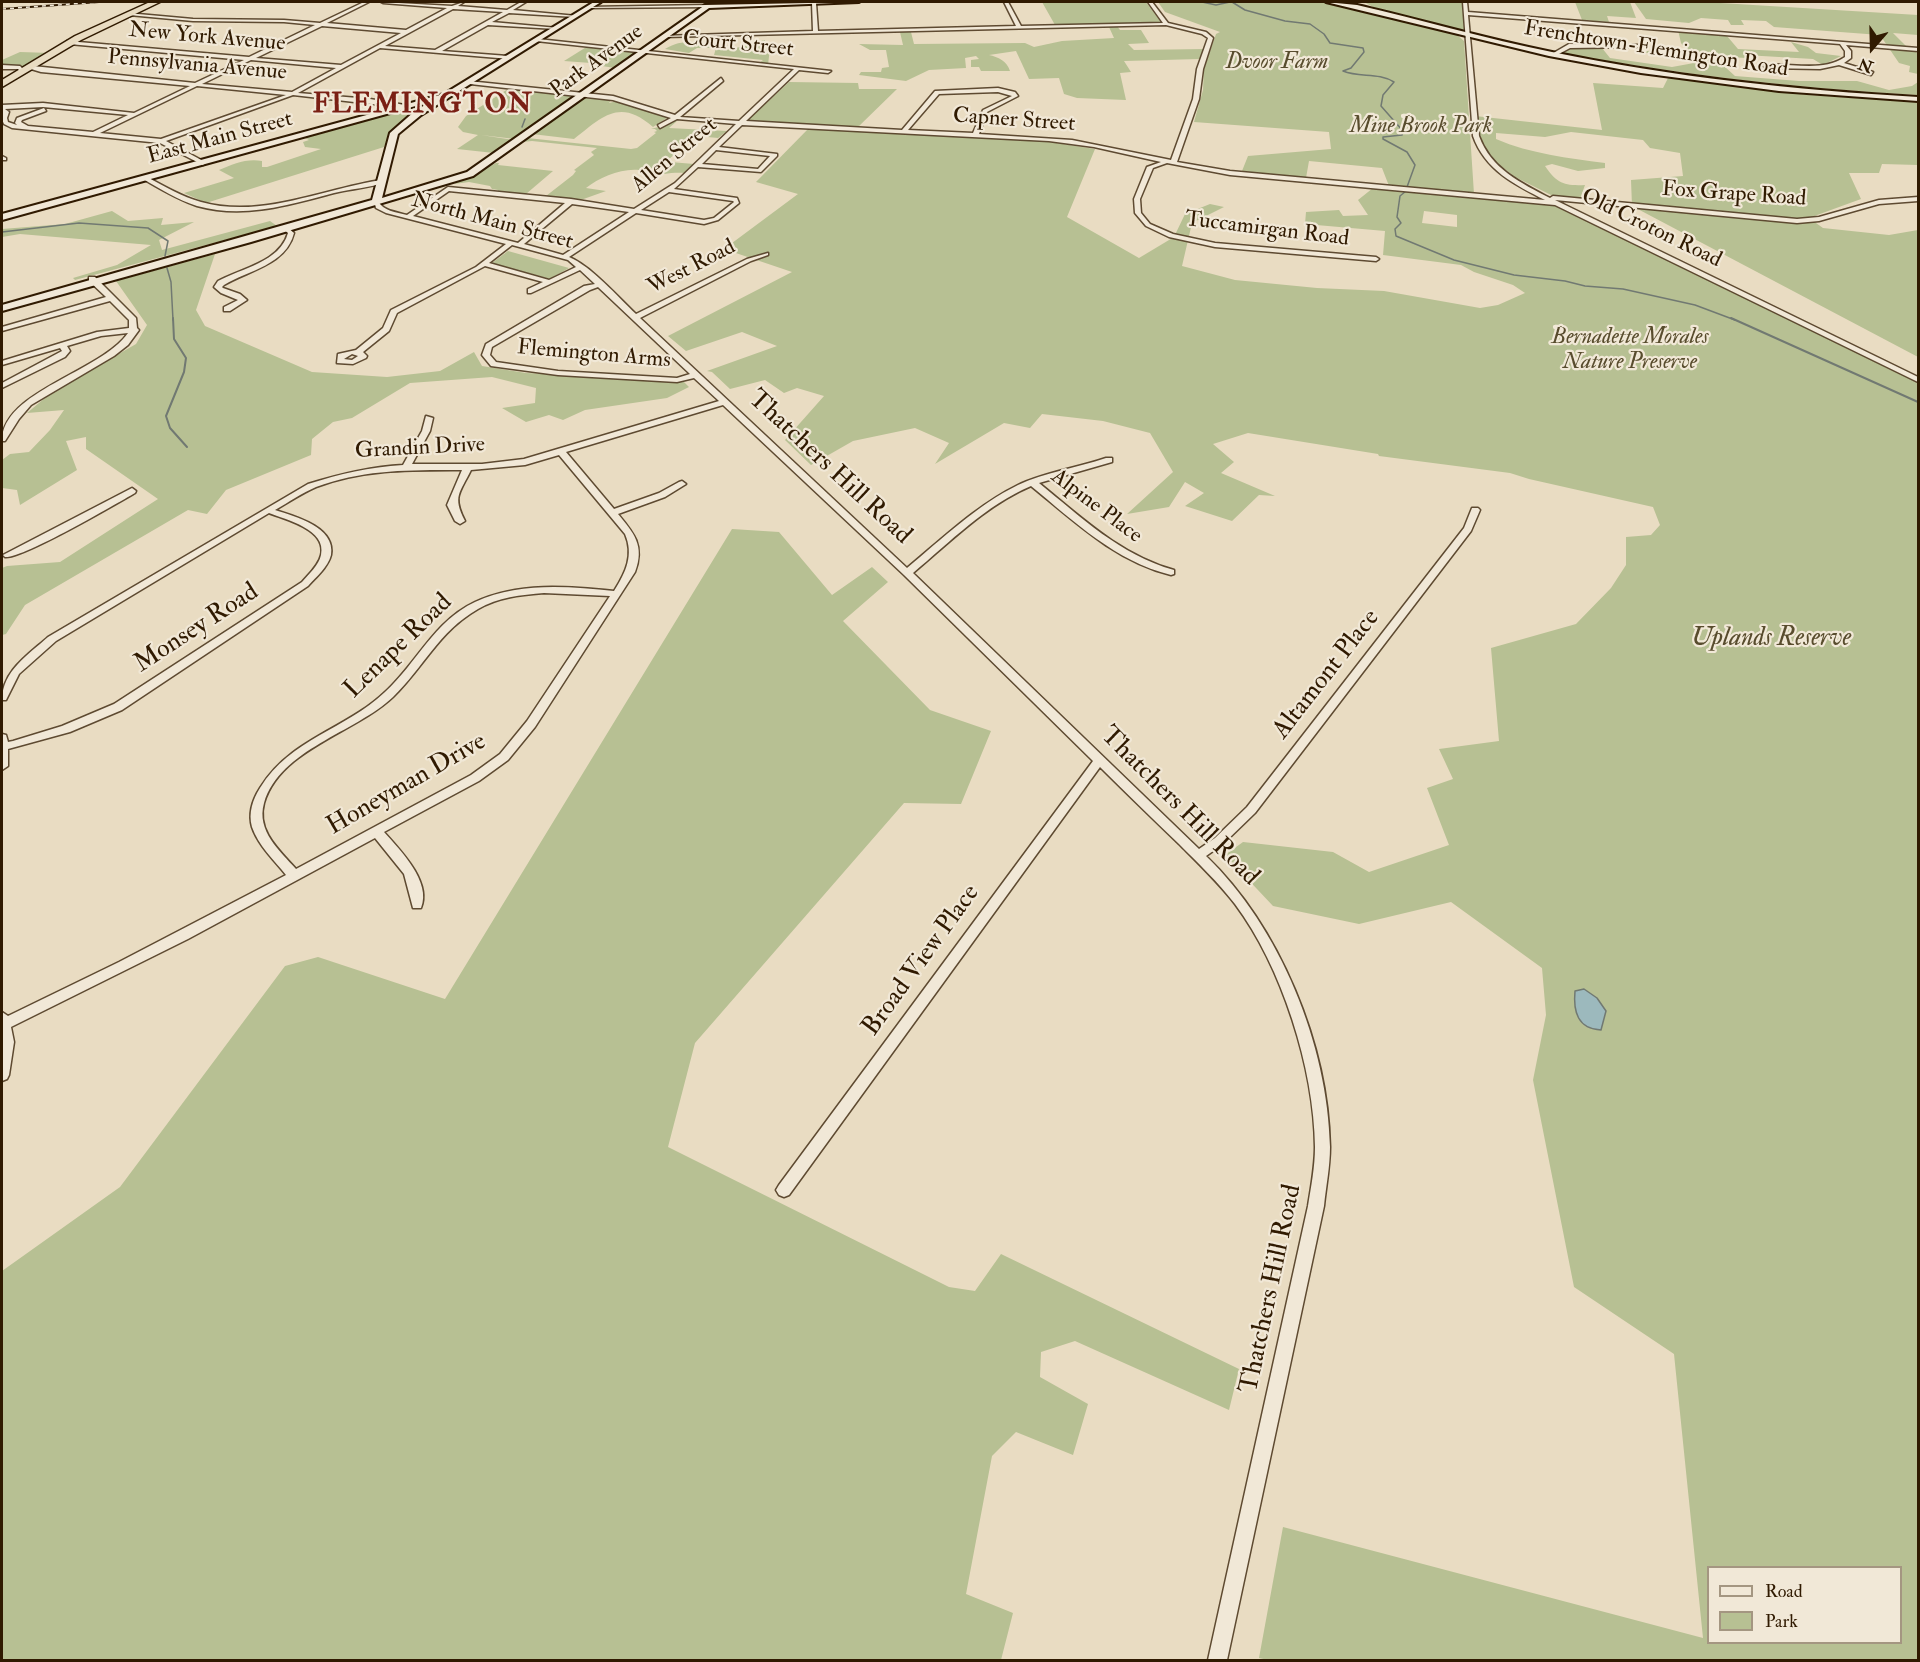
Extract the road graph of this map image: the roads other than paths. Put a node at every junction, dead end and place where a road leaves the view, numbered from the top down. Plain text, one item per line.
1 (156, 2) edge
2 (367, 2) edge
3 (383, 2) edge
4 (462, 2) edge
5 (524, 2) edge
6 (598, 2) edge
7 (797, 2) edge
8 (856, 2) edge
9 (1006, 2) edge
10 (1150, 2) edge
11 (1329, 2) edge
12 (1359, 2) edge
13 (1465, 2) edge
14 (761, 3) edge
15 (814, 3) edge
16 (707, 6) junction
17 (452, 7) junction
18 (588, 8) junction
19 (507, 11) junction
20 (1466, 13) junction
21 (129, 14) junction
22 (575, 16) junction
23 (1392, 16) junction
24 (486, 23) junction
25 (319, 24) junction
26 (1166, 24) junction
27 (1019, 27) junction
28 (556, 28) junction
29 (408, 32) junction
30 (816, 33) junction
31 (1467, 35) junction
32 (664, 36) junction
33 (538, 40) junction
34 (69, 42) junction
35 (1842, 43) junction
36 (380, 47) junction
37 (1638, 47) dead end
38 (1918, 48) edge
39 (644, 51) junction
40 (436, 52) junction
41 (1553, 54) junction
42 (249, 58) junction
43 (508, 58) junction
44 (1838, 63) junction
45 (1765, 66) dead end
46 (2, 67) edge
47 (342, 67) junction
48 (29, 68) junction
49 (798, 68) junction
50 (828, 71) dead end
51 (1871, 73) dead end
52 (721, 80) dead end
53 (470, 82) junction
54 (2, 84) edge
55 (195, 84) junction
56 (2, 89) edge
57 (293, 93) junction
58 (583, 94) junction
59 (448, 95) junction
60 (1918, 99) edge
61 (405, 107) junction
62 (37, 108) junction
63 (3, 109) edge
64 (418, 112) junction
65 (134, 114) junction
66 (22, 117) junction
67 (675, 118) junction
68 (5, 121) junction
69 (740, 124) junction
70 (660, 126) dead end
71 (26, 127) junction
72 (903, 132) junction
73 (94, 134) junction
74 (975, 135) junction
75 (161, 141) junction
76 (714, 148) junction
77 (1142, 156) junction
78 (202, 163) junction
79 (1170, 163) junction
80 (697, 165) junction
81 (1150, 167) junction
82 (145, 178) junction
83 (381, 182) junction
84 (447, 186) junction
85 (668, 190) junction
86 (376, 197) junction
87 (1545, 198) junction
88 (1918, 199) edge
89 (571, 201) junction
90 (1556, 203) junction
91 (638, 210) junction
92 (2, 217) edge
93 (408, 217) junction
94 (285, 228) junction
95 (515, 244) junction
96 (766, 254) dead end
97 (564, 258) junction
98 (1376, 259) dead end
99 (484, 264) junction
100 (581, 267) junction
101 (94, 281) junction
102 (550, 282) junction
103 (601, 284) junction
104 (531, 291) dead end
105 (111, 298) junction
106 (2, 306) edge
107 (227, 309) dead end
108 (636, 317) junction
109 (2, 329) edge
110 (135, 330) junction
111 (62, 345) junction
112 (358, 352) dead end
113 (2, 363) edge
114 (696, 375) junction
115 (1918, 380) edge
116 (2, 386) edge
117 (723, 402) junction
118 (429, 418) dead end
119 (6, 426) edge
120 (2, 439) edge
121 (561, 452) junction
122 (1109, 460) dead end
123 (406, 466) junction
124 (468, 467) junction
125 (1032, 482) junction
126 (682, 484) dead end
127 (132, 490) dead end
128 (267, 510) junction
129 (1475, 510) dead end
130 (613, 512) junction
131 (460, 521) dead end
132 (4, 556) edge
133 (907, 573) junction
134 (1171, 573) dead end
135 (616, 594) junction
136 (4, 685) edge
137 (2, 697) edge
138 (2, 742) edge
139 (1099, 761) junction
140 (2, 766) edge
141 (376, 831) junction
142 (1198, 856) junction
143 (294, 875) junction
144 (417, 905) dead end
145 (3, 1020) edge
146 (2, 1075) edge
147 (784, 1190) dead end
148 (1218, 1660) edge

1 - 21 highway
2 - 25 street
3 - 17 street
4 - 17 street
5 - 19 street
6 - 18 street
7 - 14 street
7 - 15 street
8 - 15 street
9 - 27 street
10 - 26 street
11 - 23 street, Frenchtown-Flemington Road
12 - 23 street, Frenchtown-Flemington Road
13 - 20 street, Old Croton Road
14 - 16 street
15 - 30 street
16 - 18 street
16 - 32 street, Park Avenue
17 - 19 street
17 - 29 street
18 - 22 street
19 - 22 street
19 - 24 street
20 - 31 street, Old Croton Road
20 - 35 street
21 - 25 street
21 - 34 highway
22 - 28 street
23 - 31 street, Frenchtown-Flemington Road
24 - 28 street
24 - 40 street
25 - 29 street
25 - 42 street
26 - 27 street
26 - 79 street
27 - 30 street
28 - 33 street
29 - 36 street
30 - 32 street
31 - 41 street, Frenchtown-Flemington Road
31 - 87 street, Old Croton Road
32 - 39 street, Park Avenue
33 - 39 street, Court Street
33 - 43 street
34 - 42 street, New York Avenue
34 - 48 highway
35 - 38 street
35 - 44 street
36 - 40 street
36 - 47 street
37 - 41 street
39 - 49 street, Court Street
39 - 58 street, Park Avenue
40 - 43 street
41 - 60 street, Frenchtown-Flemington Road
42 - 47 street, New York Avenue
42 - 55 street
43 - 53 street
44 - 45 street
44 - 51 street
46 - 48 street, Pennsylvania Avenue
47 - 57 street
48 - 54 highway
48 - 55 street, Pennsylvania Avenue
48 - 56 highway
49 - 50 street, Court Street
49 - 69 street, Allen Street
52 - 67 street
53 - 58 street, Capner Street
53 - 59 street
55 - 57 street, Pennsylvania Avenue
55 - 65 street
57 - 61 street, Pennsylvania Avenue
57 - 75 street
58 - 67 street, Capner Street
58 - 84 street, Park Avenue
59 - 61 street, East Main Street
59 - 64 street, North Main Street
61 - 64 street, Pennsylvania Avenue
61 - 78 street, East Main Street
62 - 63 street
62 - 65 street
62 - 66 street
63 - 68 street
64 - 83 street, North Main Street
65 - 73 street
66 - 68 street
66 - 71 street
67 - 69 street, Capner Street
67 - 70 street
68 - 71 street
69 - 72 street, Capner Street
69 - 76 street, Allen Street
71 - 73 street
72 - 74 street, Capner Street
72 - 74 street
73 - 75 street
74 - 77 street, Capner Street
75 - 78 street
76 - 80 street, Allen Street
76 - 80 street
77 - 79 street, Capner Street
77 - 81 street
78 - 82 street, East Main Street
79 - 81 street
79 - 90 street, Capner Street
80 - 85 street, Allen Street
81 - 98 street, Tuccamirgan Road
82 - 83 street
82 - 92 street, East Main Street
83 - 86 street, North Main Street
84 - 86 street, Park Avenue
84 - 89 street
84 - 93 street, Park Avenue
85 - 91 street, Allen Street
85 - 91 street
86 - 93 street, North Main Street
86 - 94 street, Park Avenue
87 - 88 street, Fox Grape Road
87 - 90 street, Old Croton Road
89 - 91 street
89 - 95 street
90 - 115 street, Old Croton Road
91 - 97 street, Allen Street
93 - 95 street, North Main Street
94 - 101 street, Park Avenue
94 - 107 street
95 - 97 street, North Main Street
95 - 99 street
96 - 108 street, West Road
97 - 100 street, North Main Street
99 - 102 street
99 - 112 street
100 - 102 street
100 - 103 street, North Main Street
101 - 105 street
101 - 106 street, Park Avenue
102 - 104 street
103 - 108 street, North Main Street
103 - 114 street, Flemington Arms
105 - 109 street
105 - 110 street
108 - 114 street, North Main Street
110 - 111 street
110 - 119 street
111 - 113 street
111 - 116 street
114 - 117 street, North Main Street
117 - 121 street, Grandin Drive
117 - 133 street, Thatchers Hill Road
118 - 123 street
119 - 120 street
121 - 124 street, Grandin Drive
121 - 130 street, Honeyman Drive
122 - 125 street
123 - 124 street, Grandin Drive
123 - 128 street, Grandin Drive
124 - 131 street
125 - 133 street
125 - 134 street, Alpine Place
126 - 130 street
127 - 132 street
128 - 136 street, Grandin Drive
128 - 138 street, Monsey Road
129 - 142 street, Altamont Place
130 - 135 street, Honeyman Drive
133 - 139 street, Thatchers Hill Road
135 - 141 street, Honeyman Drive
135 - 143 street, Lenape Road
136 - 137 street, Grandin Drive
138 - 140 street
139 - 142 street, Thatchers Hill Road
139 - 147 street, Broad View Place
141 - 143 street, Honeyman Drive
141 - 144 street
142 - 148 street, Thatchers Hill Road
143 - 145 street, Honeyman Drive
145 - 146 street

